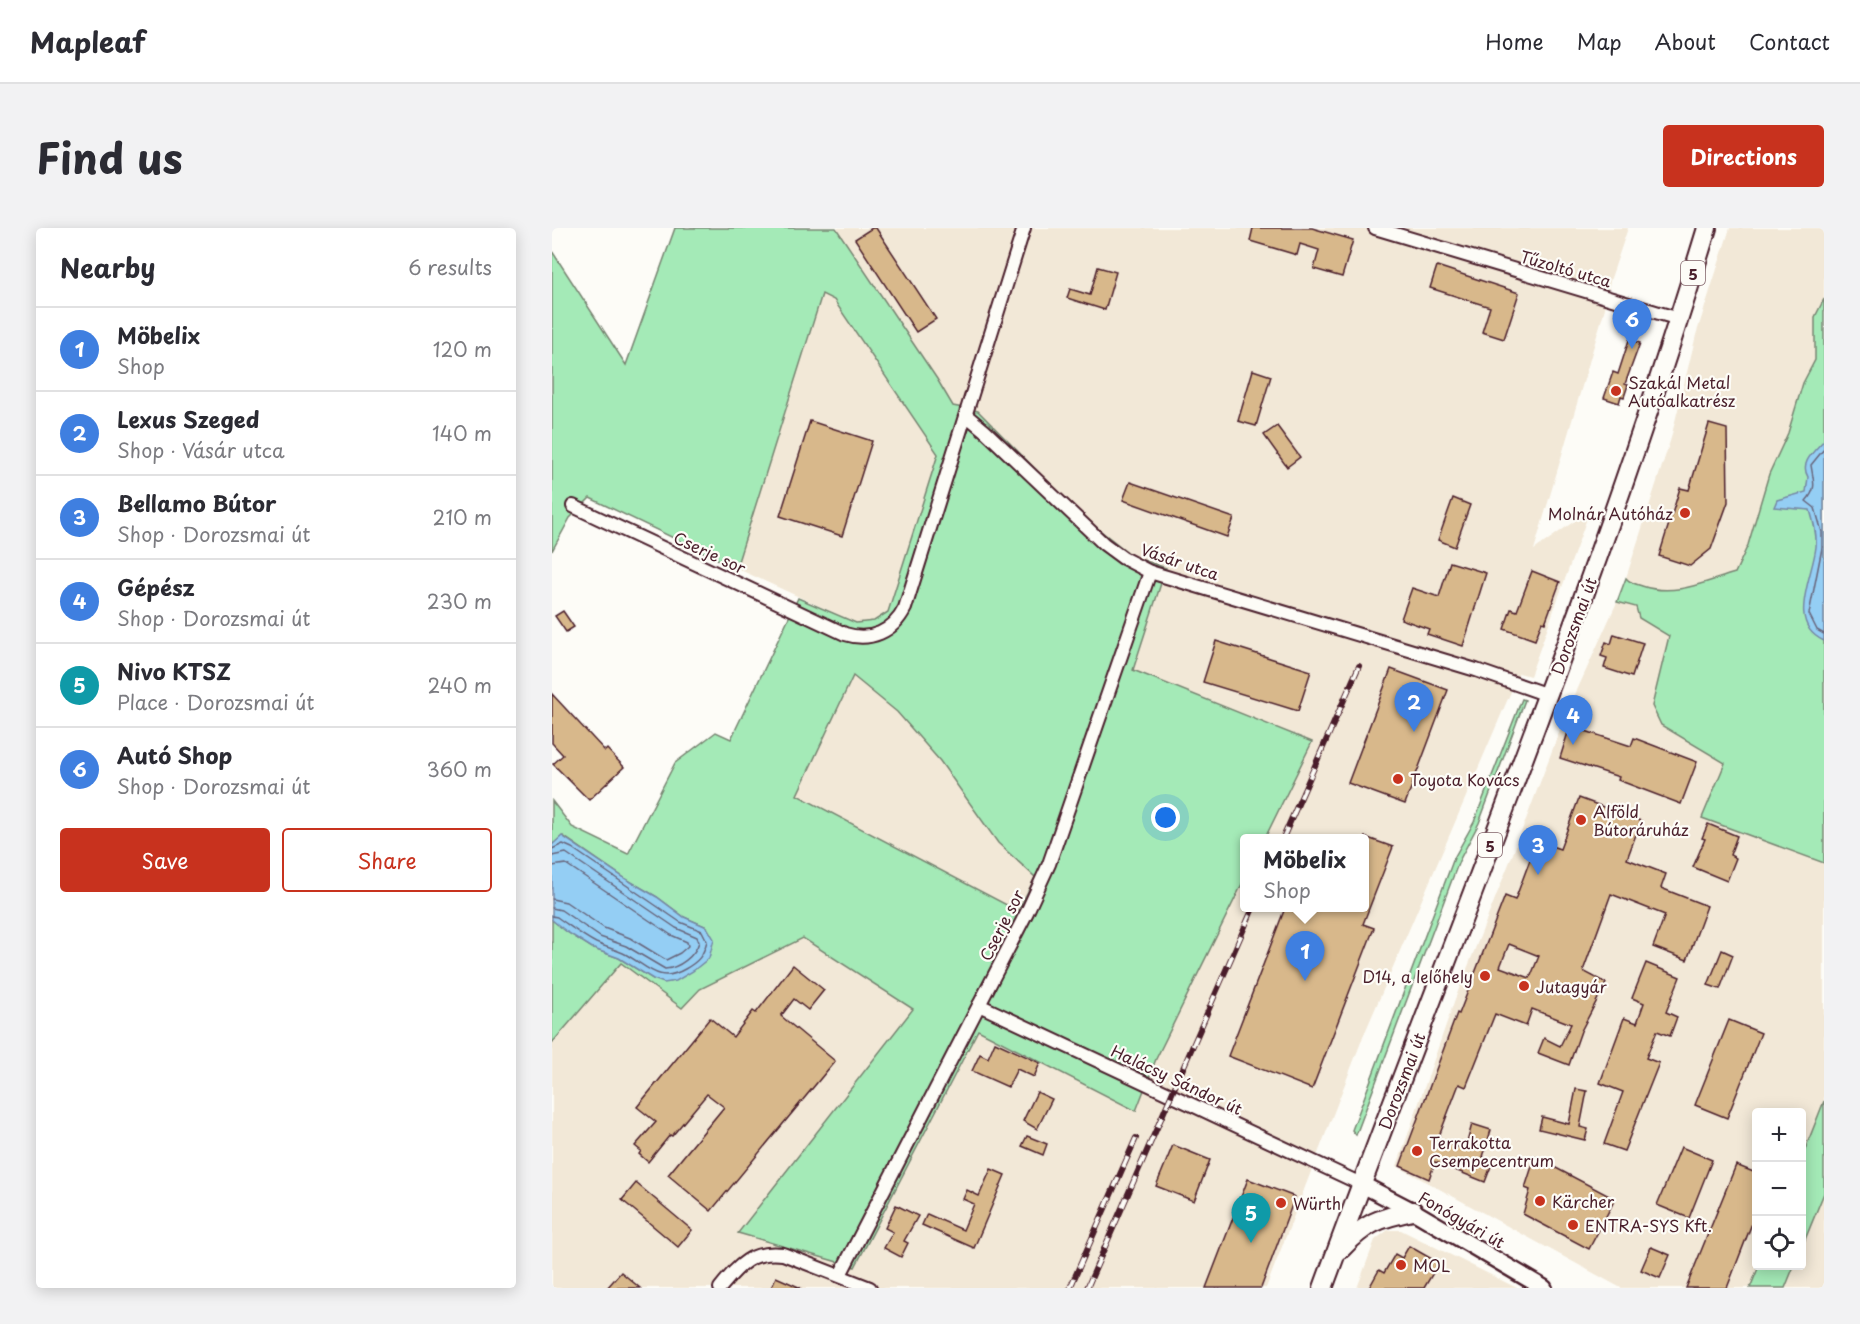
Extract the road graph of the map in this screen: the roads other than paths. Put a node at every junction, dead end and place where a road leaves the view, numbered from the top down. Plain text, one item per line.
1 (1024, 228) edge
2 (1375, 228) edge
3 (1707, 228) edge
4 (1679, 319) junction
5 (966, 415) junction
6 (573, 506) dead end
7 (1150, 572) junction
8 (1548, 695) junction
9 (979, 1005) junction
10 (1361, 1184) junction
11 (1413, 1211) junction
12 (1335, 1254) junction
13 (840, 1275) junction
14 (720, 1288) edge
15 (870, 1288) edge
16 (1323, 1288) edge
17 (1544, 1288) edge

1 - 5 street
2 - 4 street, Tűzoltó utca
3 - 4 main road, Dorozsmai út / 5
4 - 8 main road, Dorozsmai út / 5
5 - 6 street, Cserje sor
5 - 7 street, Vásár utca
7 - 8 street, Vásár utca
7 - 9 street, Cserje sor
8 - 10 main road, Dorozsmai út / 5
9 - 10 street, Halácsy Sándor út
9 - 13 street, Cserje sor
10 - 11 street, Fonógyári út
10 - 12 main road, Dorozsmai út / 5
11 - 12 main road
11 - 17 street, Fonógyári út
12 - 16 main road, Dorozsmai út / 5
13 - 14 street
13 - 15 street

